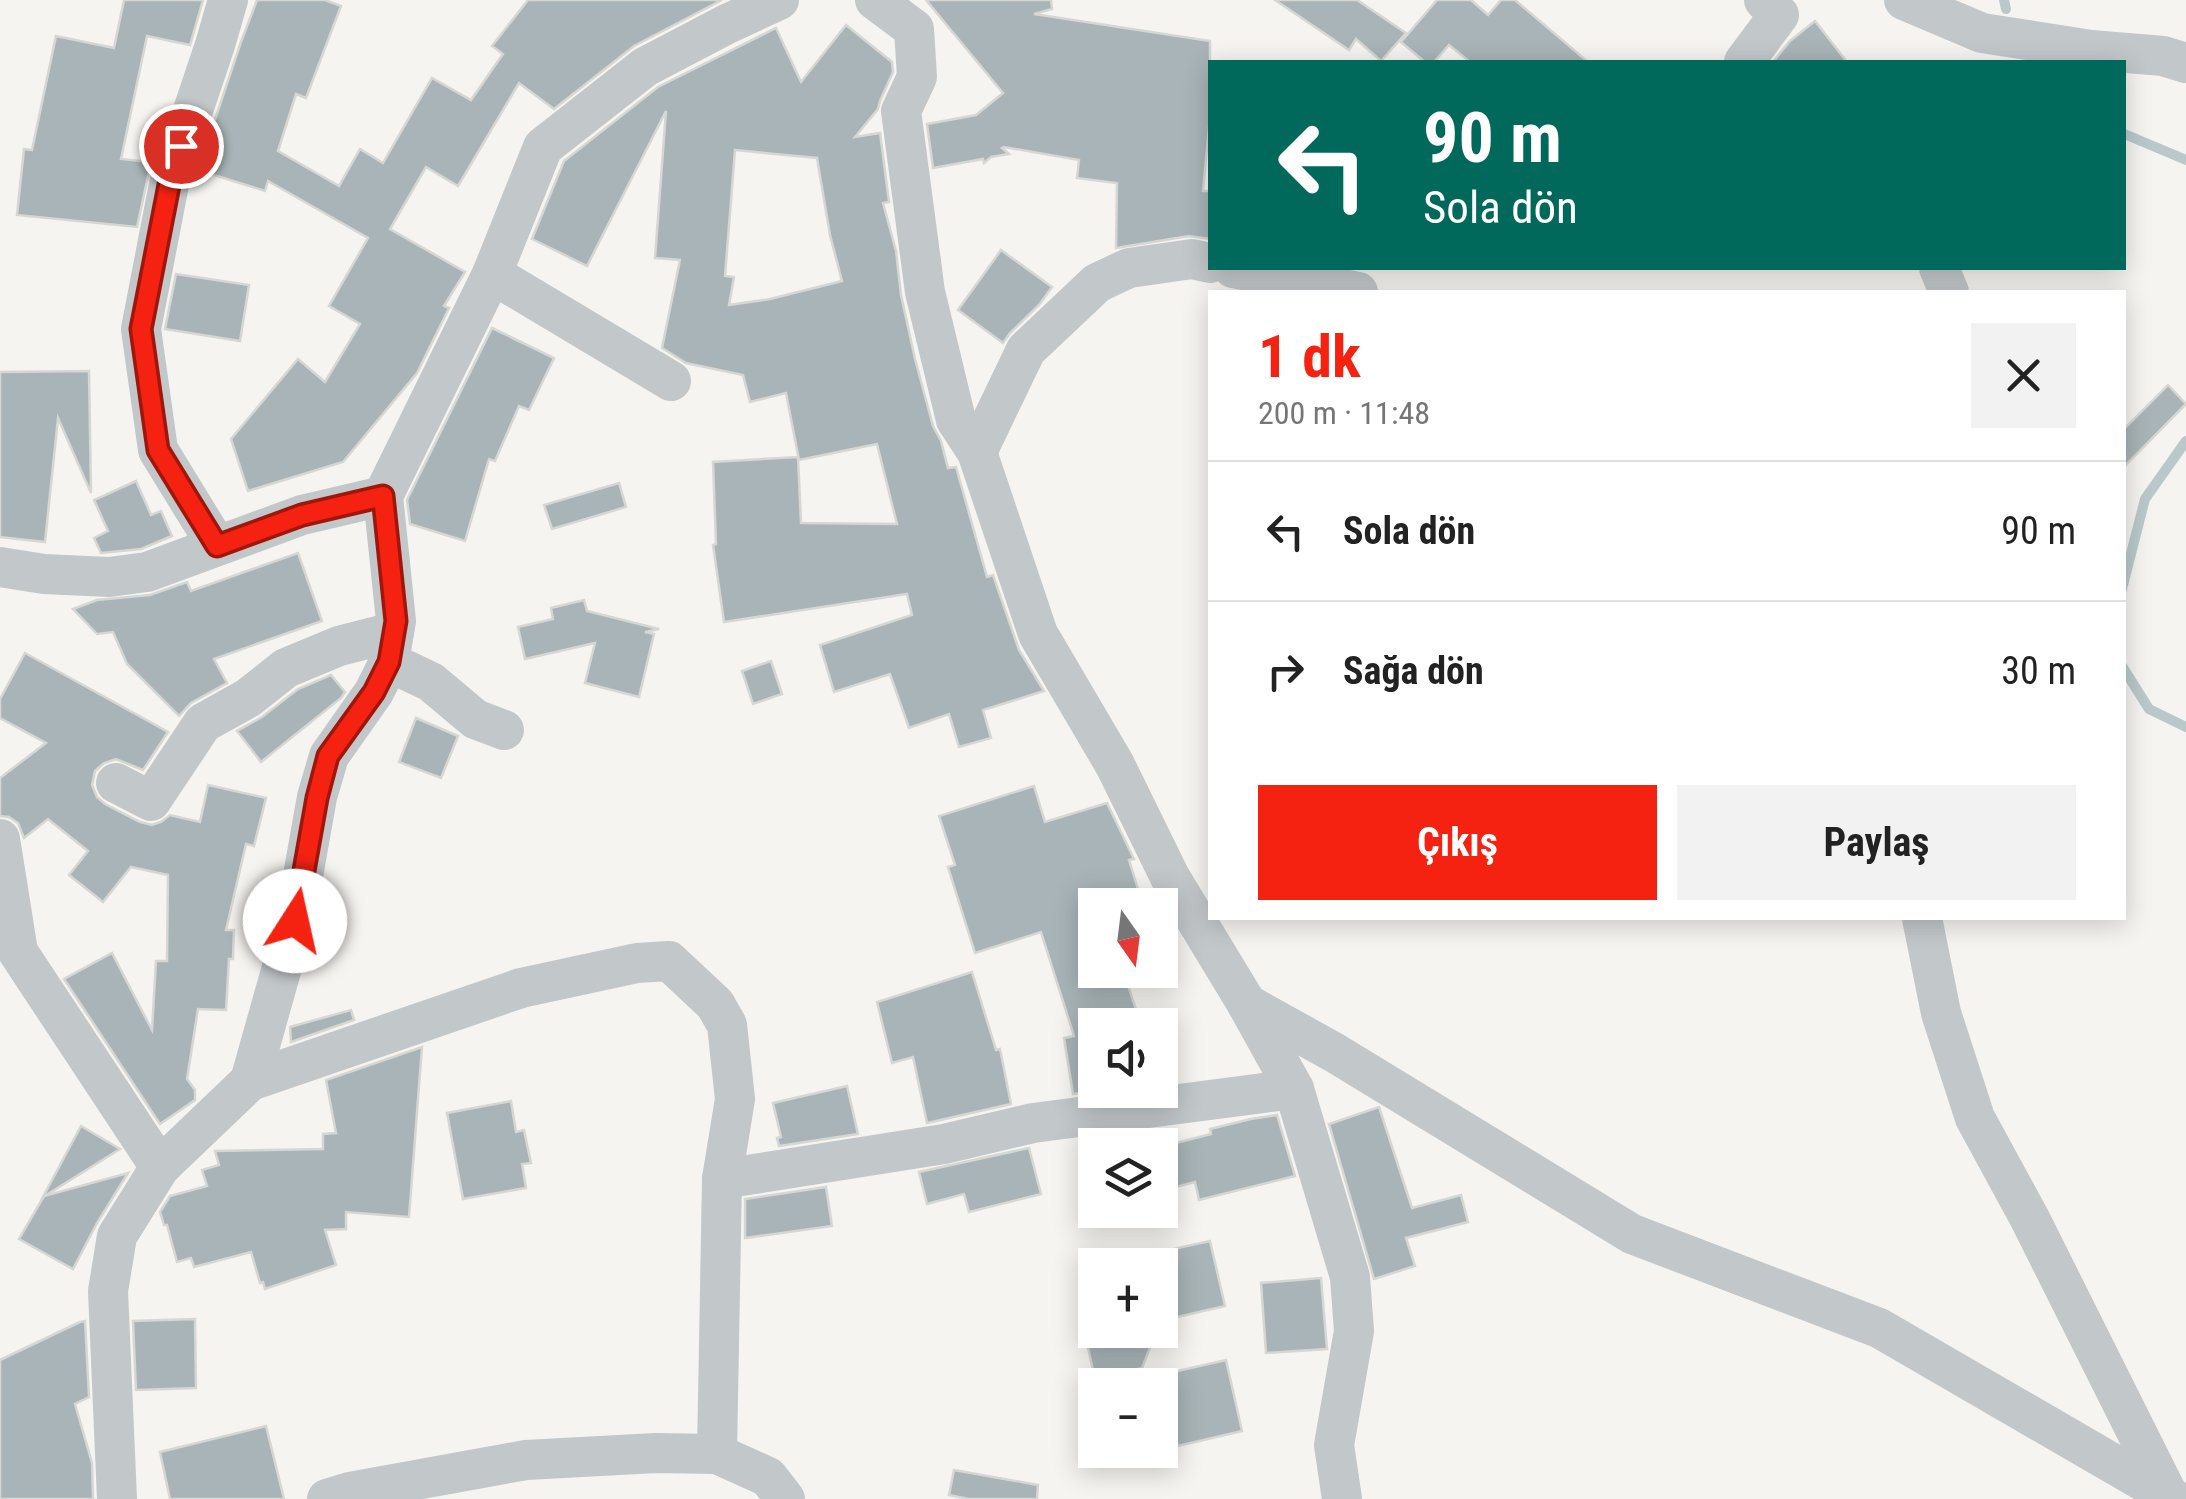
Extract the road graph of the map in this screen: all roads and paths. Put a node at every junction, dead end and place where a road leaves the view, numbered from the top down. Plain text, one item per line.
1 (228, 0) edge
2 (779, 0) edge
3 (876, 0) edge
4 (1764, 0) edge
5 (1904, 0) edge
6 (1746, 60) edge
7 (2186, 63) edge
8 (1208, 263) edge
9 (1243, 270) edge
10 (492, 274) junction
11 (1348, 290) edge
12 (671, 381) dead end
13 (977, 452) junction
14 (383, 496) junction
15 (217, 546) junction
16 (0, 566) edge
17 (391, 647) junction
18 (504, 730) dead end
19 (116, 784) dead end
20 (0, 839) edge
21 (1922, 920) edge
22 (9, 958) edge
23 (1247, 1004) junction
24 (250, 1082) junction
25 (1294, 1089) junction
26 (160, 1167) junction
27 (722, 1179) junction
28 (717, 1454) junction
29 (2170, 1496) edge
30 (117, 1499) edge
31 (327, 1499) edge
32 (785, 1499) edge
33 (1342, 1499) edge

1 - 15 street
2 - 10 street
3 - 13 street
4 - 6 street
5 - 7 street
8 - 13 street
9 - 11 street
10 - 12 street
10 - 14 street
13 - 23 street
14 - 15 street
14 - 17 street
15 - 16 street
17 - 18 street
17 - 19 street
17 - 24 street
20 - 22 street
21 - 29 street
22 - 26 street
23 - 25 street
23 - 29 street
24 - 26 street
24 - 27 street
25 - 27 street
25 - 33 street
26 - 30 street
27 - 28 street
28 - 31 street
28 - 32 street

